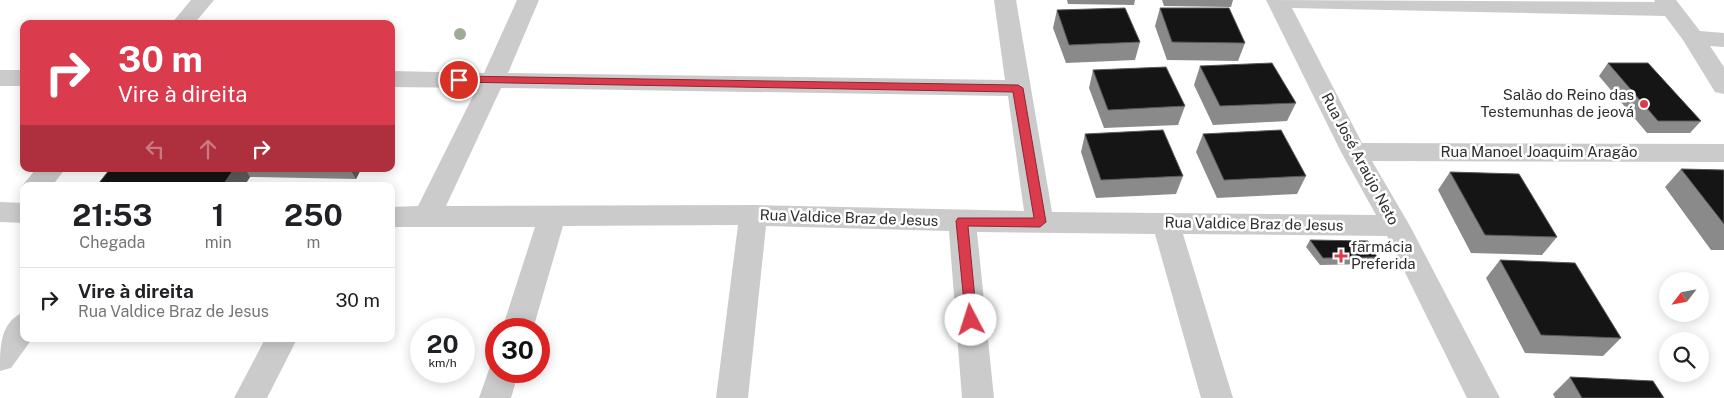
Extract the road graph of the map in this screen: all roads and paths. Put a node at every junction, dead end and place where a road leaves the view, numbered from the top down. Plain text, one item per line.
1 (203, 0) edge
2 (528, 0) edge
3 (1005, 0) edge
4 (1277, 1) edge
5 (1668, 5) edge
6 (186, 20) edge
7 (1693, 37) junction
8 (1724, 40) edge
9 (0, 78) edge
10 (20, 78) edge
11 (395, 79) edge
12 (493, 80) junction
13 (1724, 86) edge
14 (1018, 88) junction
15 (1354, 152) junction
16 (1724, 152) edge
17 (49, 172) edge
18 (40, 182) edge
19 (753, 215) junction
20 (395, 217) edge
21 (426, 218) junction
22 (552, 218) junction
23 (962, 221) junction
24 (1040, 222) junction
25 (1166, 223) junction
26 (1396, 226) junction
27 (520, 318) edge
28 (20, 330) edge
29 (280, 342) edge
30 (0, 358) edge
31 (500, 383) edge
32 (250, 398) edge
33 (495, 398) edge
34 (732, 398) edge
35 (978, 398) edge
36 (1217, 398) edge
37 (1484, 398) edge

1 - 6 street
2 - 12 street
3 - 14 street
4 - 5 street
4 - 15 street, Rua José Araújo Neto
5 - 7 street
7 - 8 street
7 - 13 street
9 - 10 street
11 - 12 street
12 - 14 street
12 - 21 street
14 - 24 street
15 - 16 street, Rua Manoel Joaquim Aragão
15 - 26 street, Rua José Araújo Neto
17 - 18 street
19 - 22 street, Rua Valdice Braz de Jesus
19 - 23 street, Rua Valdice Braz de Jesus
19 - 34 street
20 - 21 street, Rua Valdice Braz de Jesus
21 - 22 street, Rua Valdice Braz de Jesus
22 - 27 street
23 - 24 street, Rua Valdice Braz de Jesus
23 - 35 street
24 - 25 street, Rua Valdice Braz de Jesus
25 - 26 street, Rua Valdice Braz de Jesus
25 - 36 street
26 - 37 street, Rua José Araújo Neto
28 - 30 street
29 - 32 street
31 - 33 street

